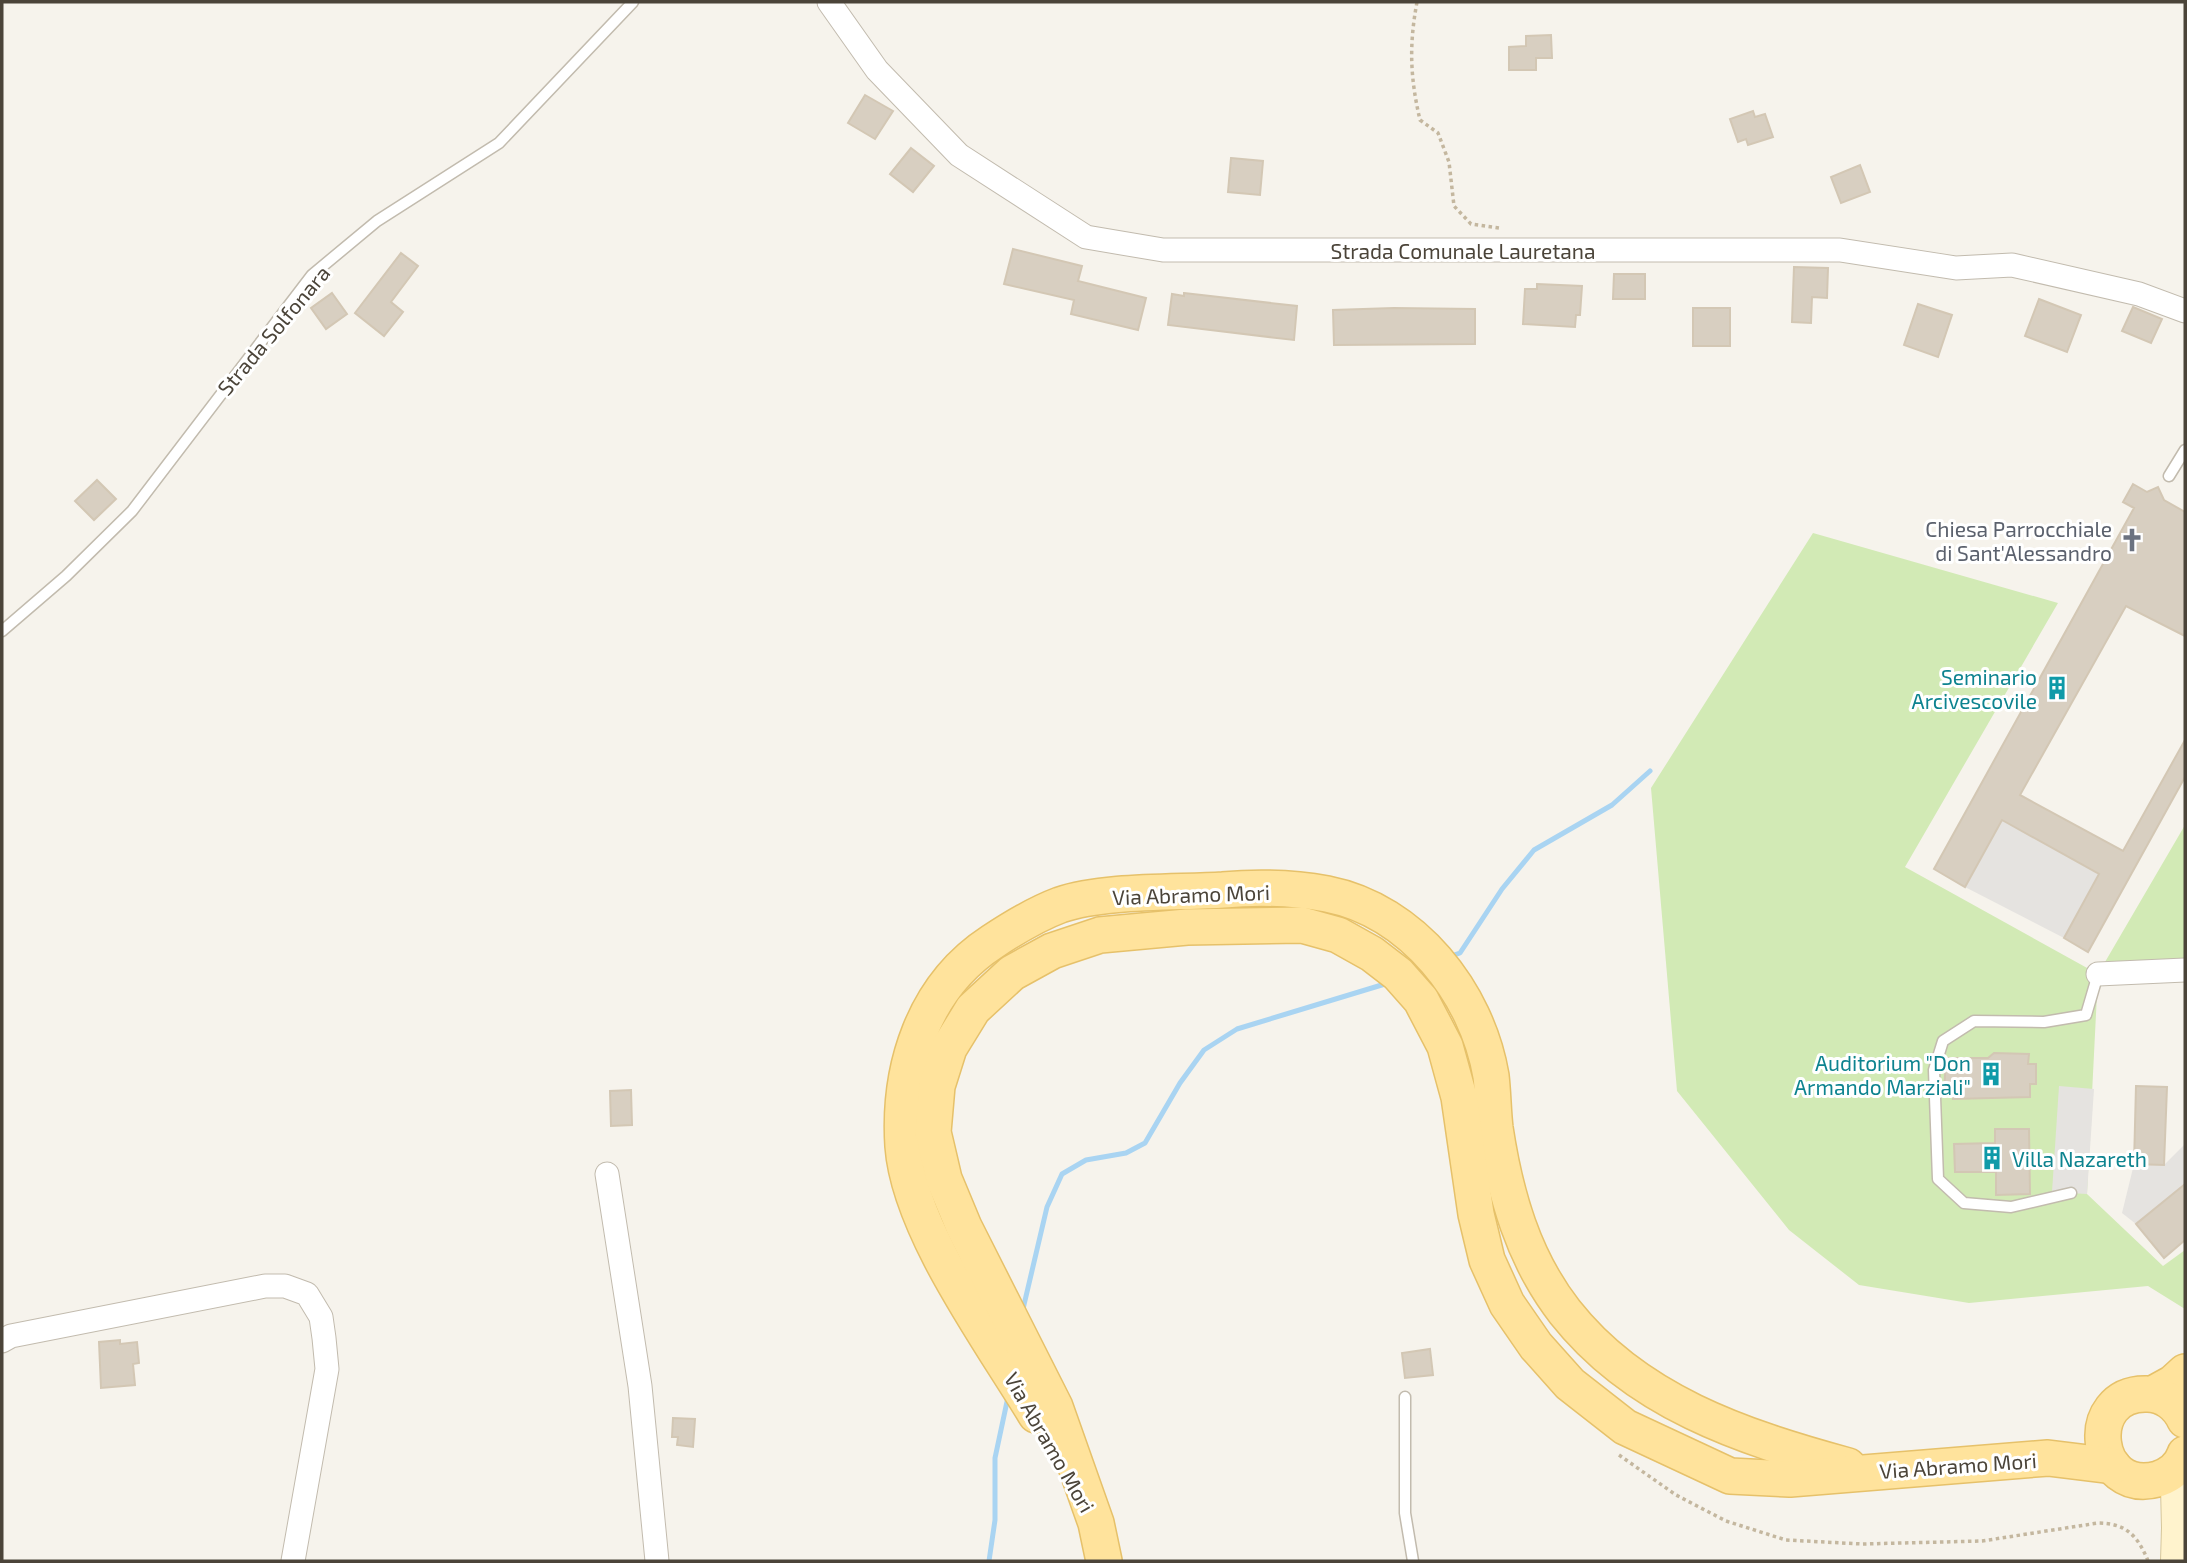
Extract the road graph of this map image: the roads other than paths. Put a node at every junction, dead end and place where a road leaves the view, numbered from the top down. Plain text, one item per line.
1 (633, 2) edge
2 (829, 2) edge
3 (2185, 311) edge
4 (2185, 450) edge
5 (2169, 476) dead end
6 (2, 631) edge
7 (2185, 970) edge
8 (2098, 974) joint
9 (607, 1174) dead end
10 (2071, 1193) dead end
11 (2, 1341) edge
12 (2185, 1372) edge
13 (1405, 1396) dead end
14 (2177, 1409) edge
15 (2102, 1431) junction
16 (2184, 1457) edge
17 (2048, 1458) junction
18 (2126, 1473) junction
19 (2182, 1537) edge
20 (293, 1561) edge
21 (657, 1561) edge
22 (1104, 1561) edge
23 (1413, 1561) edge
24 (2169, 1561) edge
25 (2177, 1561) edge

1 - 6 lane, Strada Solfonara
2 - 3 street, Strada Comunale Lauretana
4 - 5 lane
7 - 8 street
8 - 10 lane
9 - 21 street
11 - 20 street
12 - 14 main road
13 - 23 lane
14 - 15 main road
15 - 17 main road, Via Abramo Mori
15 - 18 main road
16 - 18 main road
16 - 19 street
17 - 18 main road, Via Abramo Mori
17 - 22 main road, Via Abramo Mori
18 - 19 street
19 - 24 street
19 - 25 street, bridge

